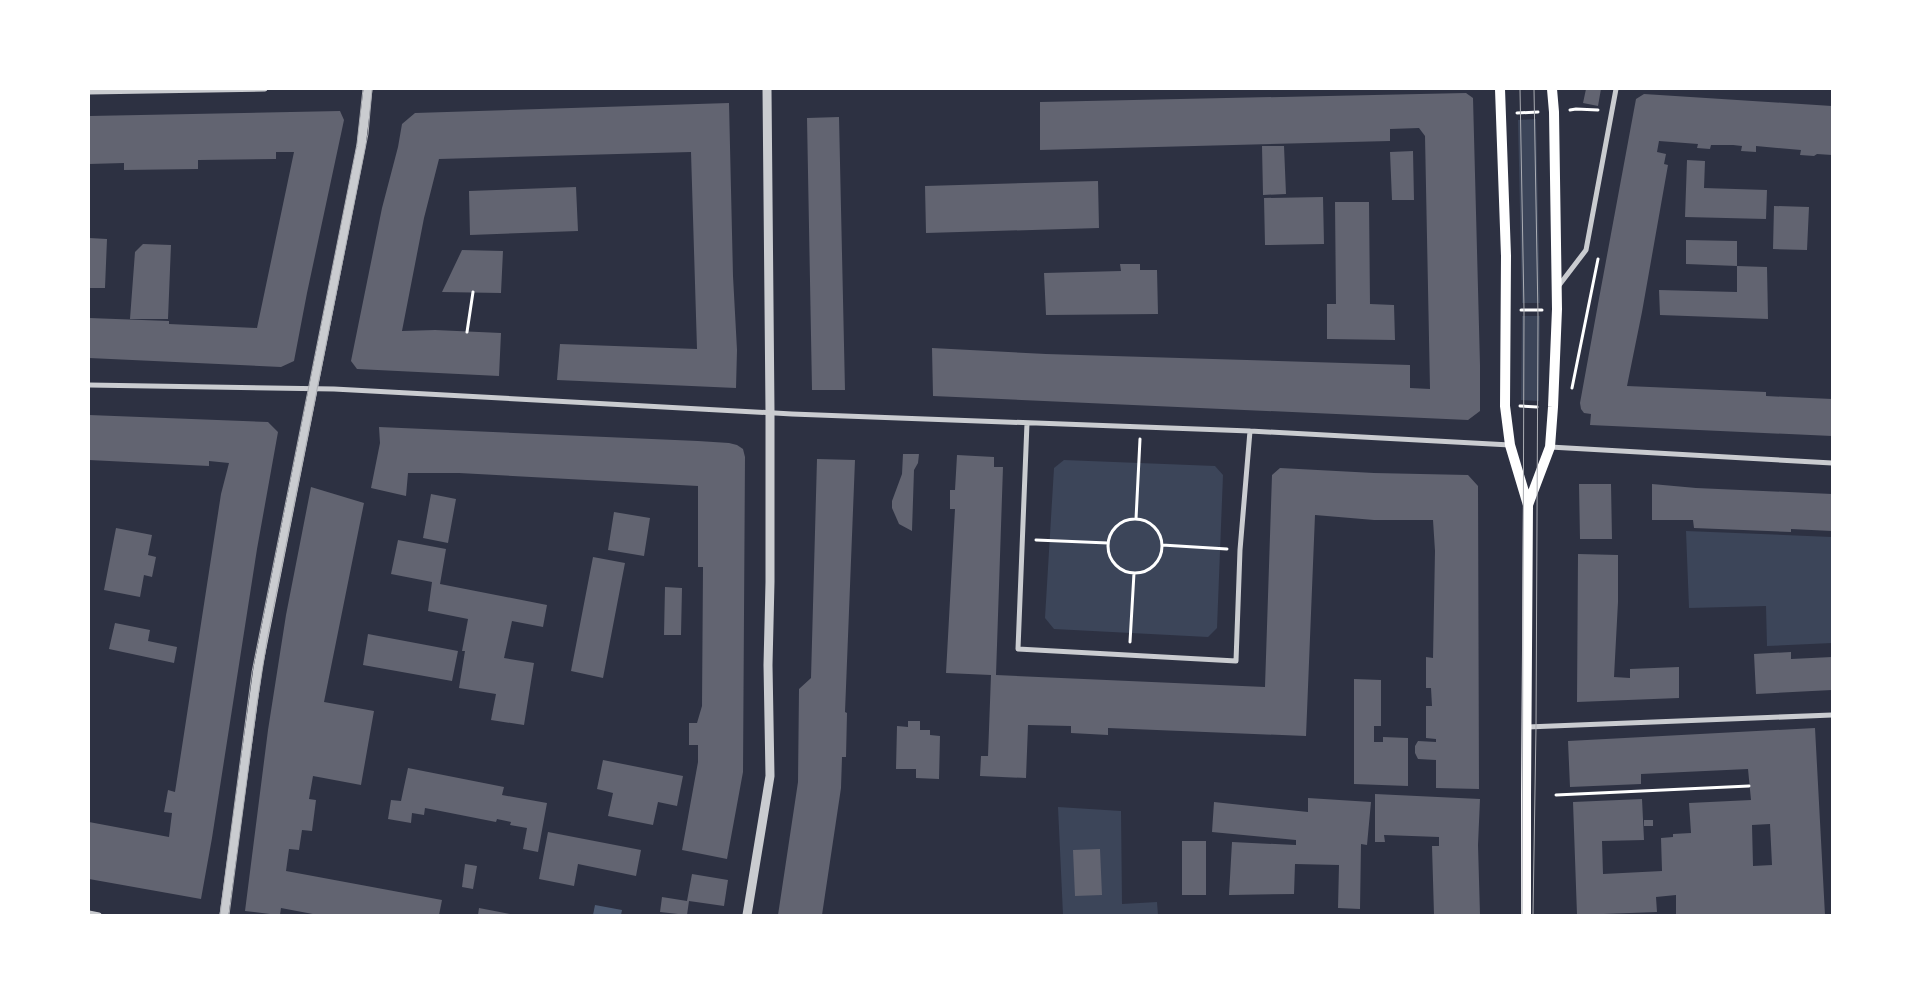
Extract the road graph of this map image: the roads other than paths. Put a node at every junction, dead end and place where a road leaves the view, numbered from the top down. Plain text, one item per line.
1 (265, 89) edge
2 (368, 89) edge
3 (767, 89) edge
4 (1500, 89) edge
5 (1552, 89) edge
6 (1616, 89) edge
7 (89, 92) edge
8 (1557, 289) junction
9 (89, 385) edge
10 (313, 388) junction
11 (770, 412) junction
12 (1027, 423) junction
13 (1250, 431) junction
14 (1510, 445) junction
15 (1555, 447) junction
16 (1832, 463) edge
17 (1528, 505) junction
18 (1832, 715) edge
19 (1527, 727) junction
20 (89, 913) edge
21 (99, 915) edge
22 (224, 915) edge
23 (747, 915) edge
24 (1526, 915) edge

1 - 7 street
2 - 10 street
3 - 11 street
4 - 14 main road
5 - 8 main road
6 - 8 street
8 - 15 main road
9 - 10 street
10 - 11 street
10 - 22 street
11 - 12 street
11 - 23 street
12 - 13 street
12 - 13 street
13 - 14 street
14 - 17 main road
15 - 16 street
15 - 17 main road
17 - 19 main road
18 - 19 street
19 - 24 main road
20 - 21 street

